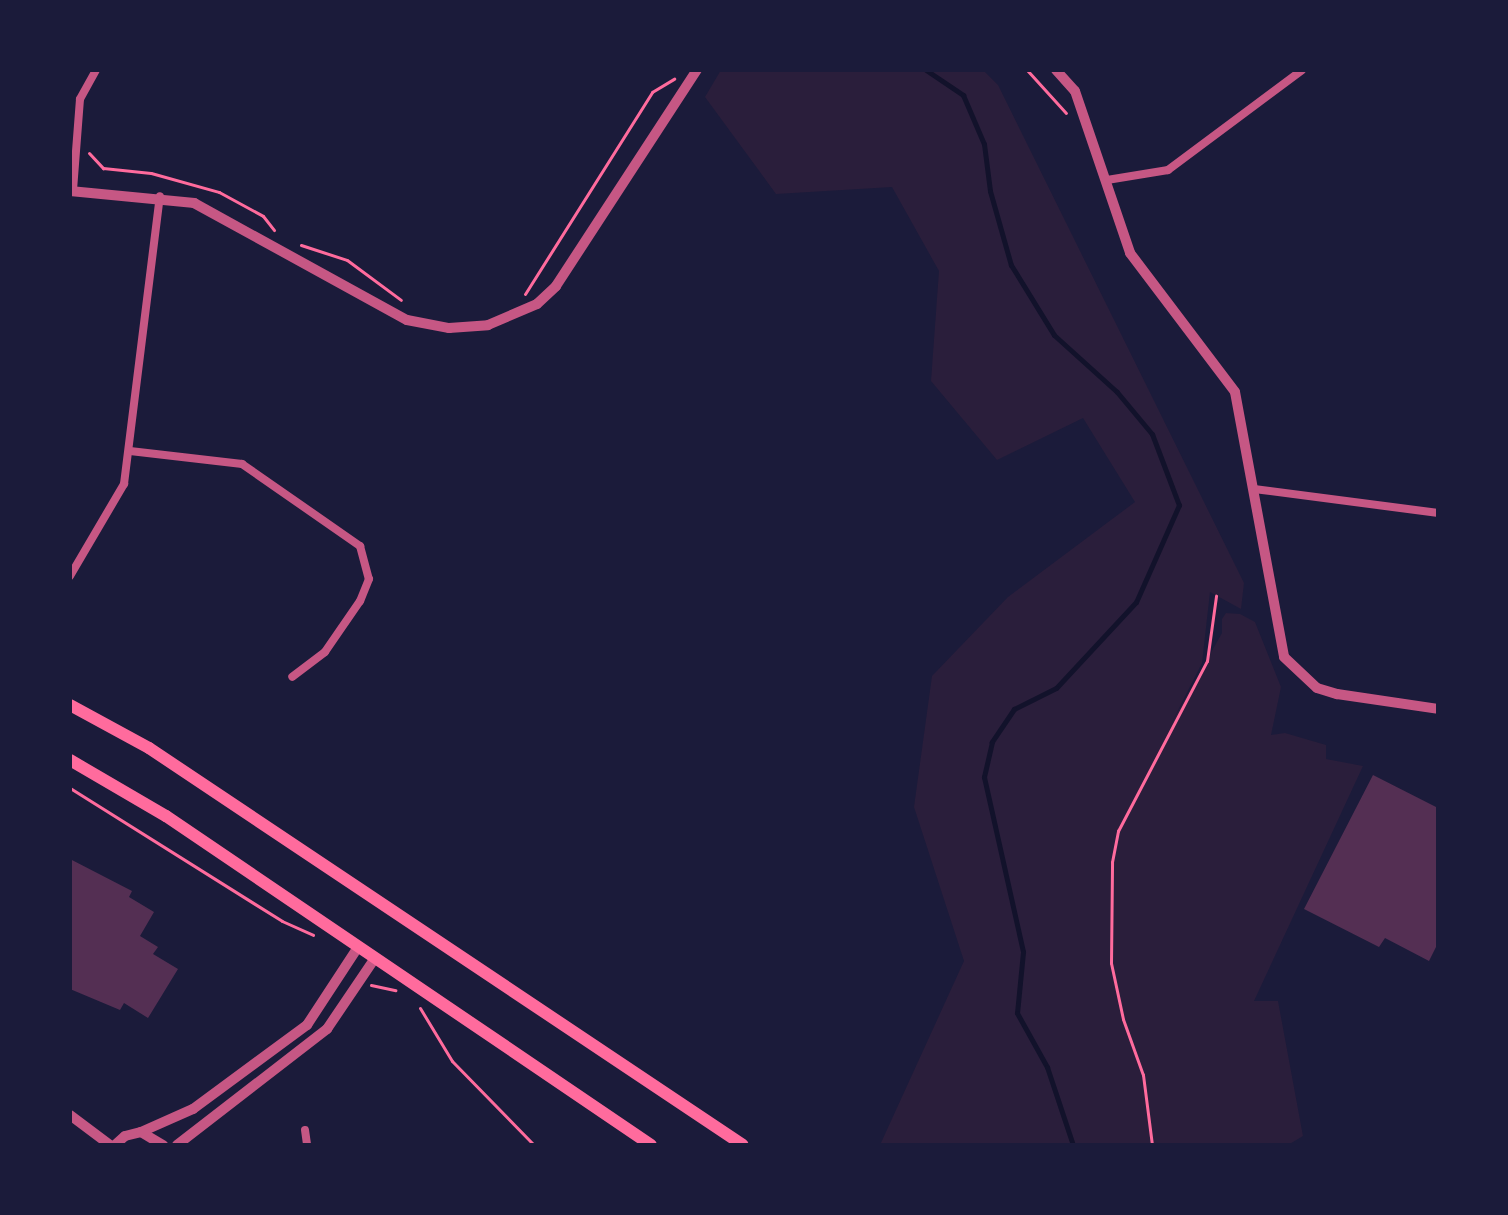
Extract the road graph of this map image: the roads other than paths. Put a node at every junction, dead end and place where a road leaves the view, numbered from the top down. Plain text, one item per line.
1 (96, 70) edge
2 (697, 70) edge
3 (1056, 70) edge
4 (1302, 70) edge
5 (1107, 180) junction
6 (71, 191) edge
7 (160, 196) junction
8 (130, 451) junction
9 (1254, 489) junction
10 (1438, 513) edge
11 (70, 576) edge
12 (292, 677) dead end
13 (70, 705) edge
14 (1438, 709) edge
15 (70, 760) edge
16 (358, 947) junction
17 (375, 958) junction
18 (70, 1115) edge
19 (305, 1130) dead end
20 (141, 1132) junction
21 (112, 1145) edge
22 (163, 1145) edge
23 (177, 1145) edge
24 (307, 1145) edge
25 (651, 1145) edge
26 (743, 1145) edge

1 - 6 street
2 - 7 street
3 - 5 street
4 - 5 street
5 - 9 street
6 - 7 street
7 - 8 street
8 - 11 street
8 - 12 street
9 - 10 street
9 - 14 street
13 - 26 main road
15 - 16 main road
16 - 17 main road
16 - 20 street
17 - 23 street
17 - 25 main road
18 - 21 street
19 - 24 street
20 - 21 street
20 - 22 street

